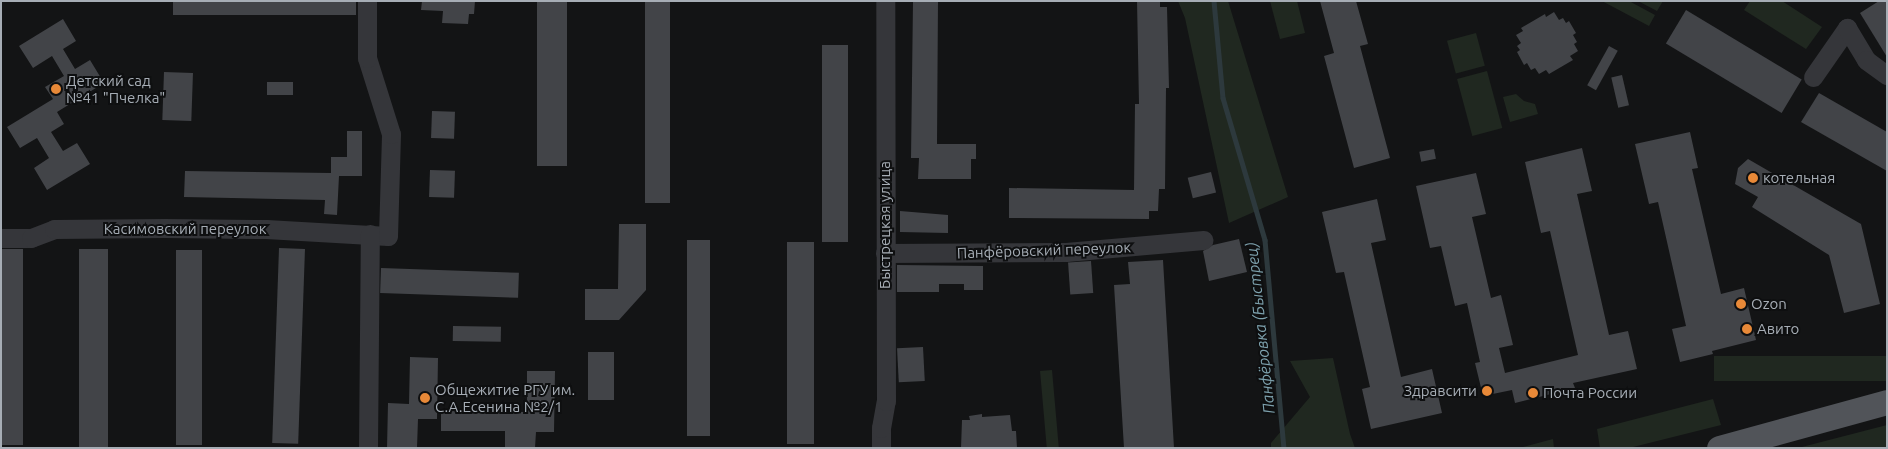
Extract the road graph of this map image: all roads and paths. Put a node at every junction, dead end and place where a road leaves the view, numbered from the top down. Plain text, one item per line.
1 (368, 1) edge
2 (885, 1) edge
3 (1887, 75) edge
4 (1813, 77) dead end
5 (379, 235) junction
6 (1, 238) edge
7 (1204, 240) dead end
8 (885, 253) junction
9 (1887, 402) edge
10 (368, 448) edge
11 (881, 448) edge
12 (1719, 448) edge

1 - 5 street
2 - 8 street, Быстрецкая улица
3 - 4 street
5 - 6 street, Касимовский переулок
5 - 10 street
7 - 8 street, Панфёровский переулок
8 - 11 street, Быстрецкая улица
9 - 12 main road

